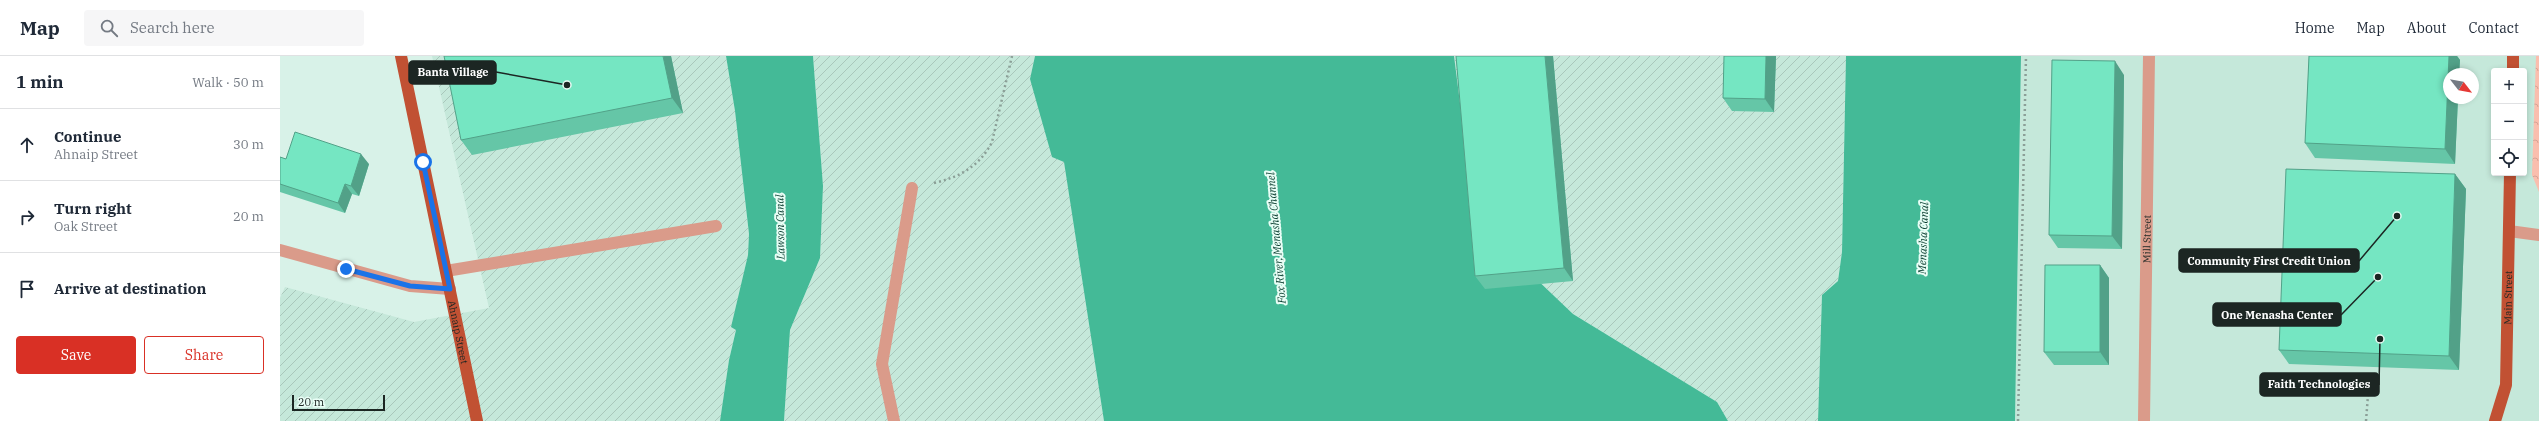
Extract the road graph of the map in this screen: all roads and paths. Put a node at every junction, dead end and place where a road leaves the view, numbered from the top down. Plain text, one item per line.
1 (401, 56) edge
2 (1012, 56) edge
3 (2026, 56) edge
4 (2149, 56) edge
5 (2513, 56) edge
6 (2513, 68) edge
7 (2510, 176) edge
8 (912, 188) joint
9 (716, 226) dead end
10 (2509, 231) junction
11 (2539, 235) edge
12 (280, 250) edge
13 (446, 271) junction
14 (450, 289) junction
15 (2369, 382) dead end
16 (477, 421) edge
17 (894, 421) edge
18 (2018, 421) edge
19 (2144, 421) edge
20 (2366, 421) edge
21 (2495, 421) edge

1 - 13 main road, Ahnaip Street
2 - 8 path
3 - 18 path
4 - 19 street, Mill Street
5 - 6 main road
7 - 10 main road, Main Street
8 - 17 street
9 - 13 street
10 - 11 street
10 - 21 main road, Main Street
12 - 14 street
13 - 14 main road, Ahnaip Street
14 - 16 main road, Ahnaip Street
15 - 20 path

